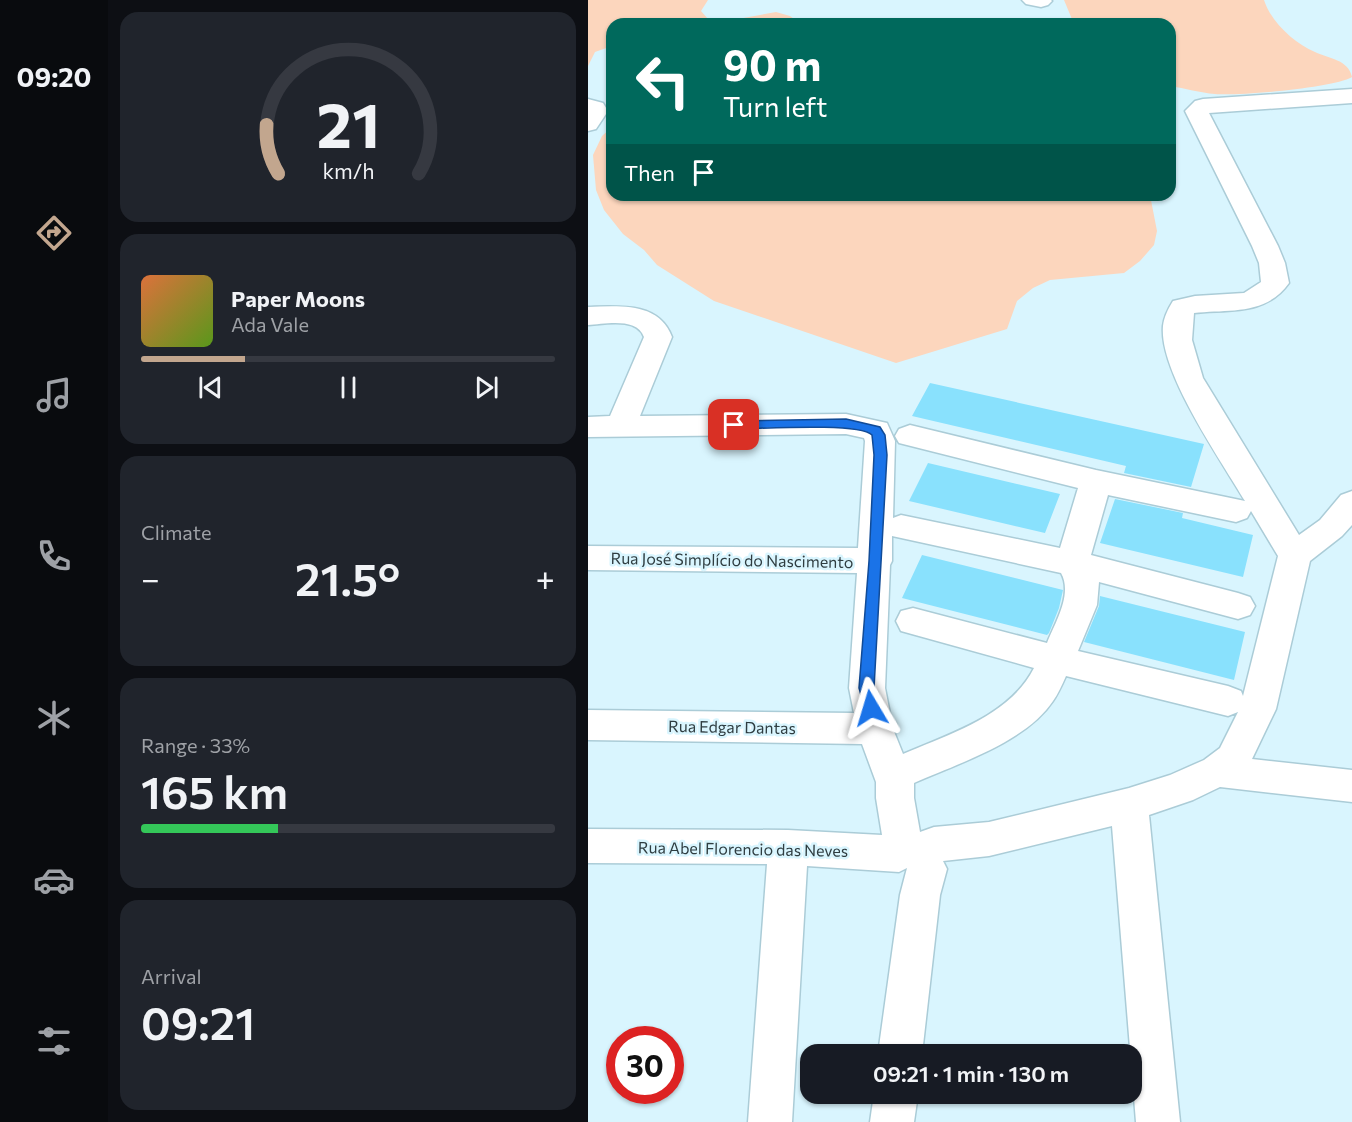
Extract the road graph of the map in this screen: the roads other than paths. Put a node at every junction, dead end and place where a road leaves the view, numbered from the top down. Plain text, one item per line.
1 (1352, 96) edge
2 (588, 106) edge
3 (588, 124) edge
4 (588, 316) edge
5 (588, 427) edge
6 (621, 427) junction
7 (910, 436) dead end
8 (1096, 481) junction
9 (1236, 510) dead end
10 (1345, 523) edge
11 (901, 527) dead end
12 (1295, 555) junction
13 (588, 558) edge
14 (876, 561) junction
15 (1072, 563) junction
16 (1238, 606) dead end
17 (913, 621) dead end
18 (1056, 660) junction
19 (1228, 701) dead end
20 (588, 725) edge
21 (875, 729) junction
22 (1217, 771) junction
23 (894, 778) junction
24 (1352, 786) edge
25 (1130, 805) junction
26 (588, 846) edge
27 (788, 847) junction
28 (920, 860) junction
29 (901, 1044) edge
30 (895, 1104) edge
31 (770, 1122) edge
32 (892, 1122) edge
33 (1158, 1122) edge

1 - 12 street
2 - 3 street
4 - 6 street
5 - 6 street
6 - 14 street
7 - 8 street
8 - 9 street
8 - 15 street
10 - 12 street
11 - 15 street
12 - 22 street
13 - 14 street, Rua José Simplício do Nascimento
14 - 21 street
15 - 16 street
15 - 18 street
17 - 18 street
18 - 19 street
18 - 23 street
20 - 21 street, Rua Edgar Dantas
21 - 23 street
22 - 24 street
22 - 25 street
23 - 28 street
25 - 28 street
25 - 33 street
26 - 27 street, Rua Abel Florencio das Neves
27 - 28 street, Rua Abel Florencio das Neves
27 - 31 street
28 - 29 street
30 - 32 street

